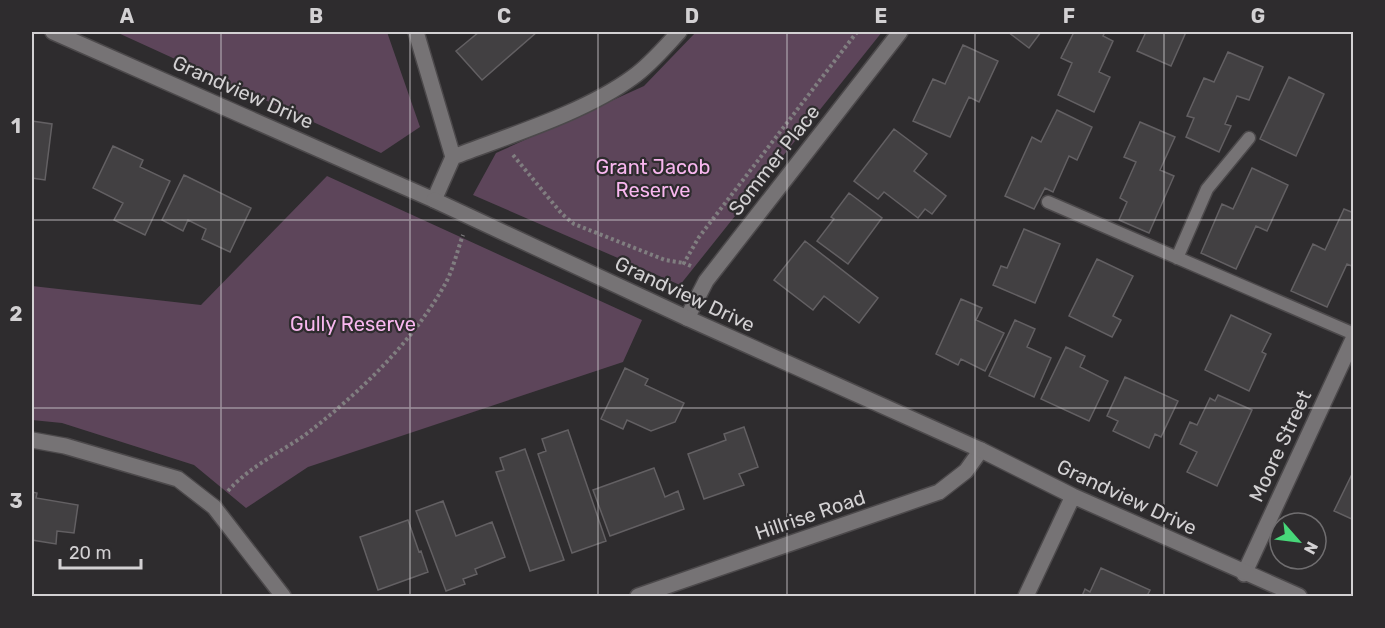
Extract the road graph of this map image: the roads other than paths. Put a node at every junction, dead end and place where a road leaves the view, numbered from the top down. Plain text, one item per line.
1 (53, 32) edge
2 (416, 32) edge
3 (679, 32) edge
4 (900, 32) edge
5 (1249, 138) dead end
6 (453, 158) junction
7 (434, 200) junction
8 (1048, 202) dead end
9 (1178, 258) junction
10 (687, 318) junction
11 (1353, 336) edge
12 (32, 440) edge
13 (981, 450) junction
14 (1073, 496) junction
15 (1244, 574) junction
16 (283, 597) edge
17 (639, 597) edge
18 (1026, 597) edge
19 (1299, 597) edge

1 - 7 street, Grandview Drive
2 - 6 street
3 - 6 street
4 - 10 street, Sommer Place
5 - 9 lane
6 - 7 street
7 - 10 street, Grandview Drive
8 - 9 lane
9 - 11 lane
10 - 13 street, Grandview Drive
11 - 15 street, Moore Street
12 - 16 street
13 - 14 street, Grandview Drive
13 - 17 street, Hillrise Road
14 - 15 street, Grandview Drive
14 - 18 street
15 - 19 street, Grandview Drive

